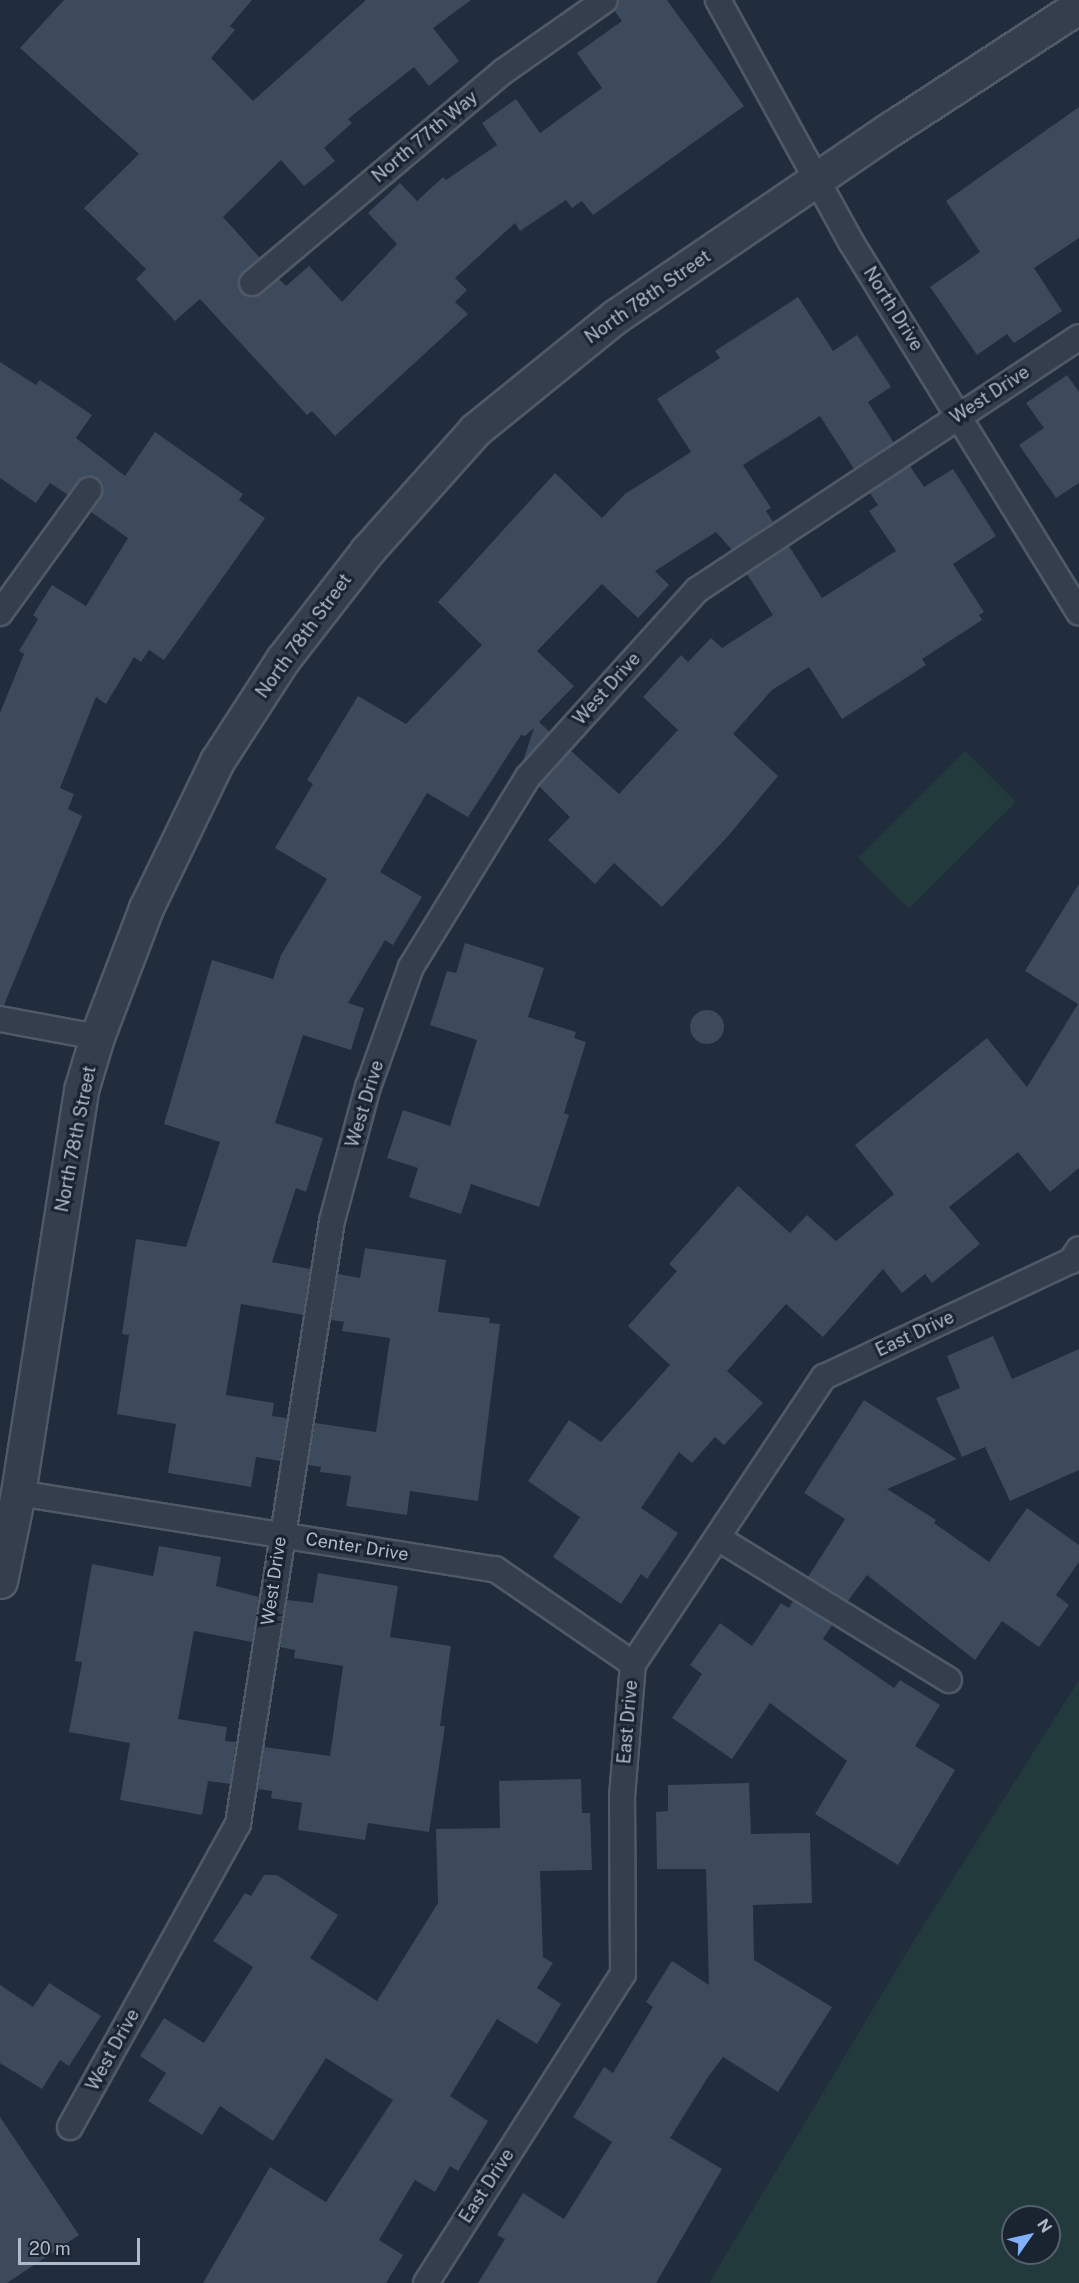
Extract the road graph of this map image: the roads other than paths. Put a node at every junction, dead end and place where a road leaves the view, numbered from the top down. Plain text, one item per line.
1 (604, 0) edge
2 (718, 0) edge
3 (1079, 6) edge
4 (818, 178) junction
5 (252, 283) dead end
6 (1079, 337) edge
7 (958, 416) junction
8 (90, 490) dead end
9 (1079, 612) edge
10 (0, 613) edge
11 (0, 1019) edge
12 (97, 1037) junction
13 (1079, 1249) edge
14 (18, 1493) junction
15 (281, 1536) junction
16 (718, 1538) junction
17 (0, 1581) edge
18 (633, 1664) junction
19 (949, 1680) dead end
20 (70, 2127) dead end
21 (426, 2283) edge

1 - 5 lane, North 77th Way
2 - 4 lane, North Drive
3 - 4 street, North 78th Street
4 - 7 lane, North Drive
4 - 12 street, North 78th Street
6 - 7 lane, West Drive
7 - 9 lane, North Drive
7 - 15 lane, West Drive
8 - 10 lane
11 - 12 lane
12 - 14 street, North 78th Street
13 - 16 lane, East Drive
14 - 15 lane, Center Drive
14 - 17 street, North 78th Street
15 - 18 lane, Center Drive
15 - 20 lane, West Drive
16 - 18 lane, East Drive
16 - 19 lane
18 - 21 lane, East Drive

